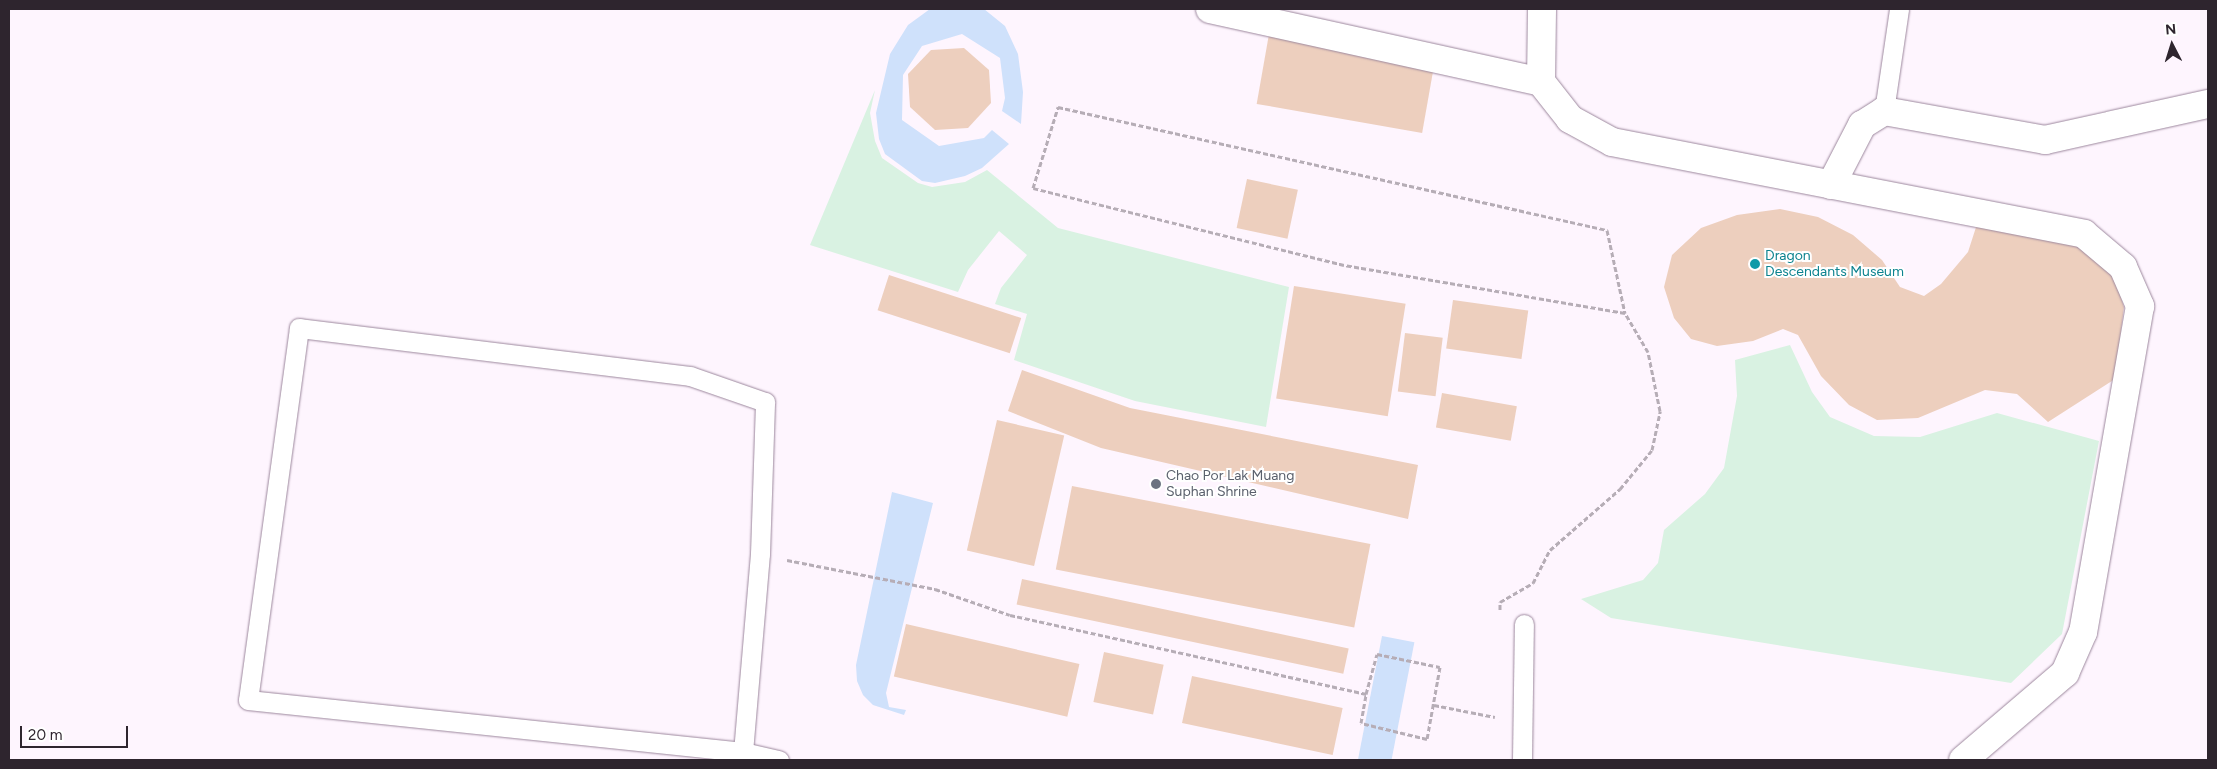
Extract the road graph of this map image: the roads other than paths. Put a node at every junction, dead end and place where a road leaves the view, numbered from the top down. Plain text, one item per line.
1 (1210, 9) edge
2 (1542, 9) edge
3 (1899, 9) edge
4 (1540, 82) junction
5 (2208, 104) edge
6 (1884, 111) junction
7 (1832, 185) junction
8 (1524, 624) dead end
9 (743, 752) junction
10 (779, 760) edge
11 (1522, 760) edge
12 (1962, 760) edge

1 - 4 street
2 - 4 street
3 - 6 lane
4 - 7 street
5 - 6 street
6 - 7 street
7 - 12 street
8 - 11 lane
9 - 9 lane
9 - 10 lane

